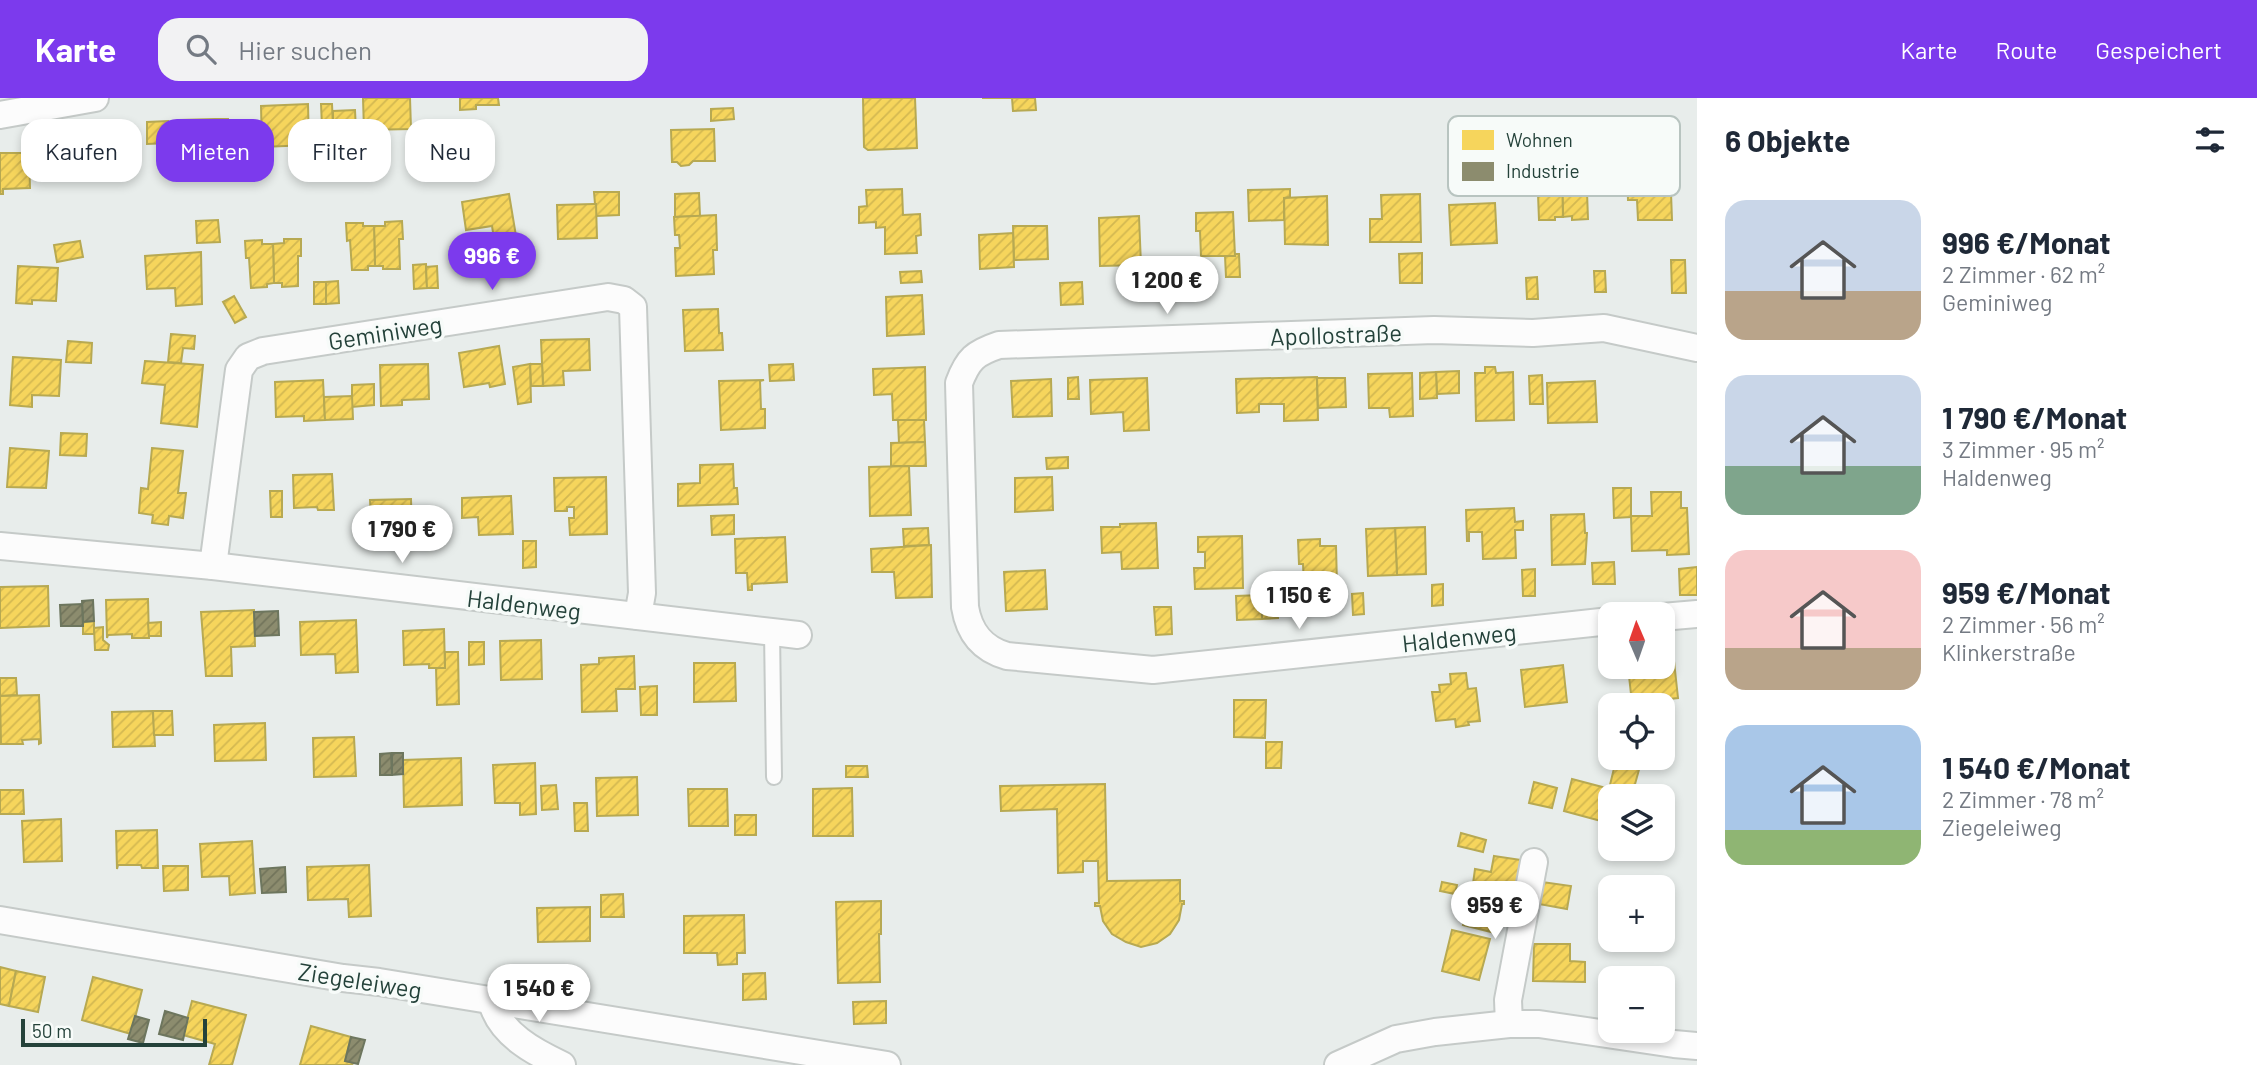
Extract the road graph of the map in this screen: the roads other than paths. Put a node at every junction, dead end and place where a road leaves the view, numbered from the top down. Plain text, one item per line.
1 (95, 98) edge
2 (0, 115) edge
3 (1697, 348) edge
4 (0, 546) edge
5 (213, 566) junction
6 (1697, 614) edge
7 (638, 616) junction
8 (1675, 616) edge
9 (1598, 622) edge
10 (772, 631) junction
11 (798, 635) dead end
12 (978, 640) joint
13 (774, 777) dead end
14 (1534, 862) dead end
15 (0, 920) edge
16 (492, 1002) junction
17 (1509, 1024) junction
18 (1697, 1046) edge
19 (562, 1065) edge
20 (887, 1065) edge
21 (1338, 1065) edge

1 - 2 street
3 - 12 street, Apollostraße
4 - 5 street, Haldenweg
5 - 7 street, Haldenweg
5 - 7 street, Geminiweg
6 - 8 street
7 - 10 street, Haldenweg
9 - 12 street, Haldenweg
10 - 11 street, Haldenweg
10 - 13 lane
14 - 17 street
15 - 16 street, Ziegeleiweg
16 - 19 street
16 - 20 street, Ziegeleiweg
17 - 18 street
17 - 21 street

